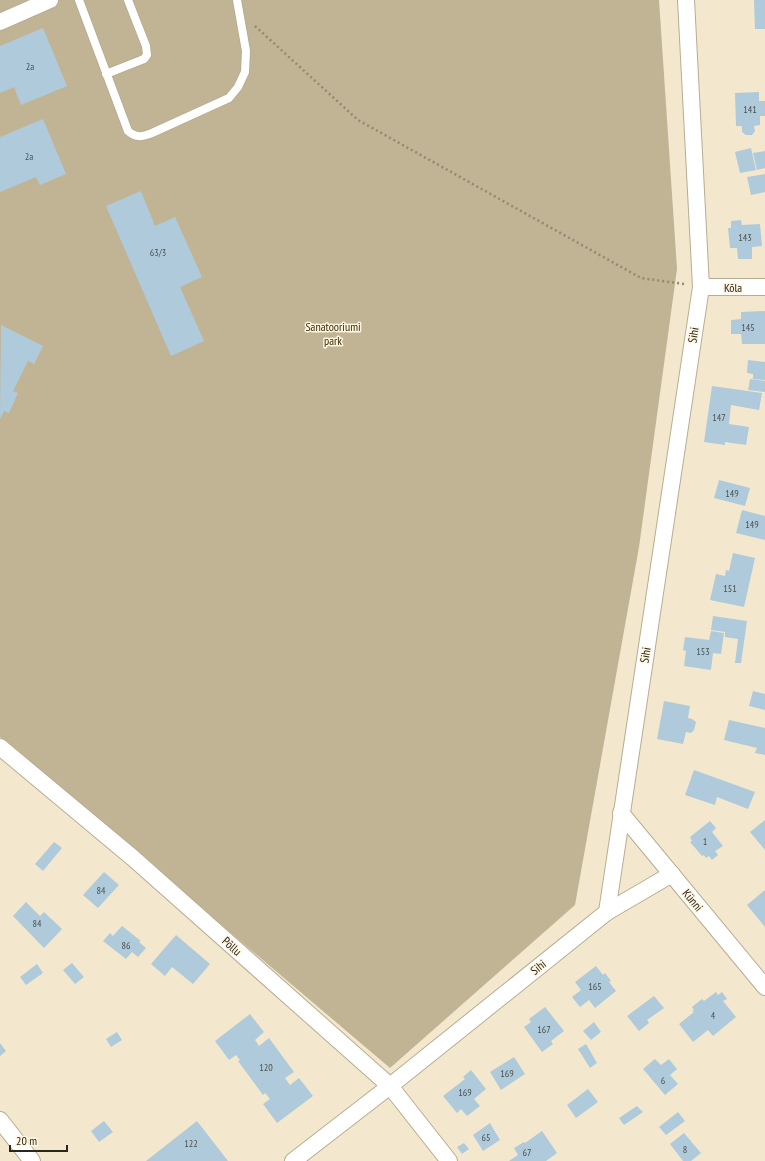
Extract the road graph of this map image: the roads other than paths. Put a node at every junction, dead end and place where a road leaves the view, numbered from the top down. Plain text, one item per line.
1 (50, 0) edge
2 (79, 0) edge
3 (128, 0) edge
4 (237, 0) edge
5 (686, 0) edge
6 (0, 22) edge
7 (106, 74) junction
8 (701, 287) junction
9 (765, 287) edge
10 (0, 747) edge
11 (621, 813) junction
12 (672, 874) junction
13 (607, 912) junction
14 (765, 987) edge
15 (390, 1086) junction
16 (0, 1120) edge
17 (32, 1161) edge
18 (293, 1161) edge
19 (449, 1161) edge

1 - 6 street
2 - 7 lane
3 - 7 lane
4 - 7 lane
5 - 8 street, Sihi
8 - 9 street, Kõla
8 - 11 street, Sihi
10 - 15 street, Põllu
11 - 12 street, Künni
11 - 13 street, Sihi
12 - 13 street
12 - 14 street, Künni
13 - 15 street, Sihi
15 - 18 street, Sihi
15 - 19 street, Põllu
16 - 17 street

